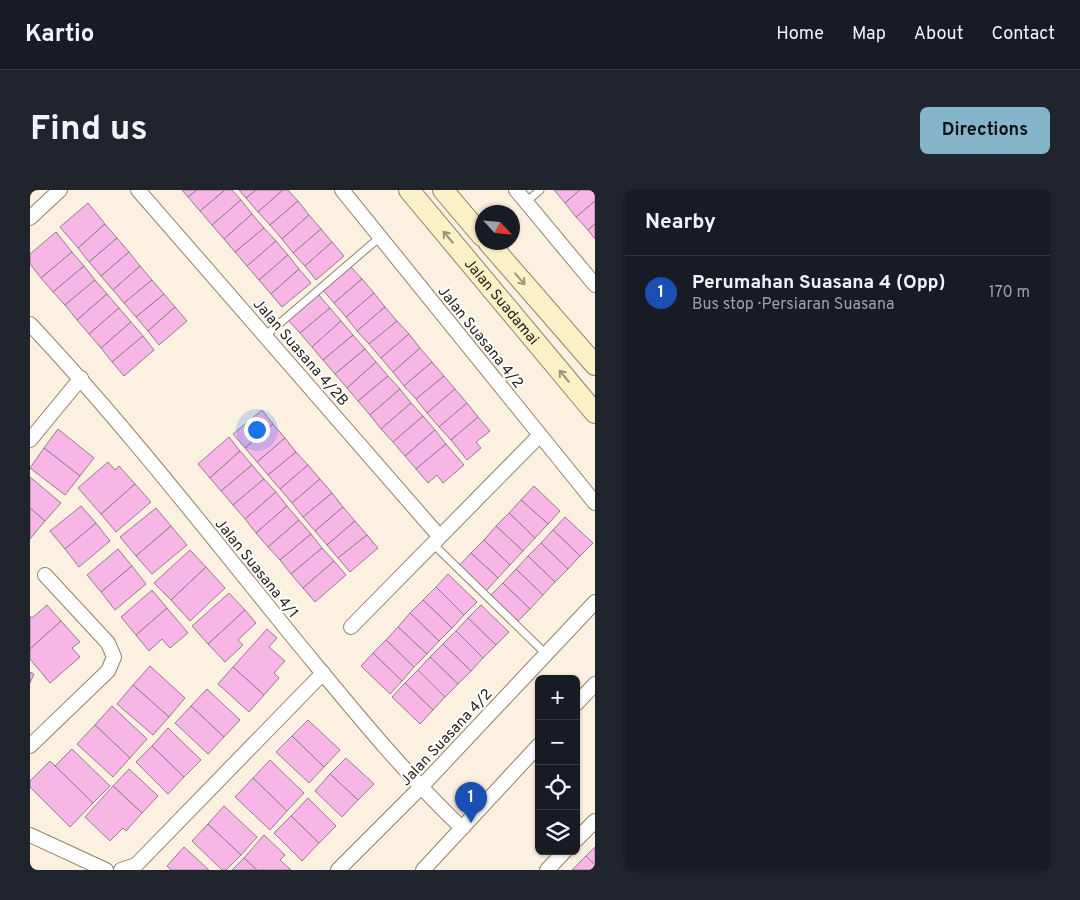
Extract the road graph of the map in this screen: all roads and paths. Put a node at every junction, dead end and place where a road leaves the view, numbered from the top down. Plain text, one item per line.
1 (60, 190) edge
2 (138, 190) edge
3 (342, 190) edge
4 (408, 190) edge
5 (443, 190) edge
6 (516, 190) edge
7 (540, 190) edge
8 (526, 202) junction
9 (30, 218) edge
10 (475, 228) edge
11 (380, 237) junction
12 (495, 250) edge
13 (595, 285) edge
14 (30, 324) edge
15 (265, 336) junction
16 (595, 365) edge
17 (81, 378) junction
18 (595, 413) edge
19 (539, 436) junction
20 (30, 440) edge
21 (595, 503) edge
22 (435, 539) junction
23 (46, 575) dead end
24 (595, 602) edge
25 (351, 627) dead end
26 (546, 654) junction
27 (322, 673) junction
28 (595, 684) edge
29 (580, 700) edge
30 (30, 746) edge
31 (535, 749) edge
32 (420, 788) junction
33 (595, 821) edge
34 (462, 828) junction
35 (30, 835) edge
36 (580, 836) edge
37 (561, 855) edge
38 (106, 870) edge
39 (121, 870) edge
40 (338, 870) edge
41 (423, 870) edge
42 (547, 870) edge

1 - 9 street
2 - 15 street, Jalan Suasana 4/2B
3 - 11 street, Jalan Suasana 4/2
18 -> 4 main road, Jalan Suadamai
5 - 10 main road, Jalan Suadamai
6 - 8 street
7 - 8 lane
8 - 13 street
11 - 15 lane
11 - 19 street, Jalan Suasana 4/2
12 -> 16 main road, Jalan Suadamai
14 - 17 street, Jalan Suasana 4/1
15 - 22 street, Jalan Suasana 4/2B
17 - 20 street
17 - 27 street, Jalan Suasana 4/1
19 - 21 street, Jalan Suasana 4/2
19 - 22 street
22 - 25 street
22 - 26 lane
23 - 30 street
24 - 26 street, Jalan Suasana 4/2
26 - 32 street, Jalan Suasana 4/2
27 - 32 street, Jalan Suasana 4/1
27 - 39 street
28 - 29 street
31 - 34 street
32 - 34 street, Jalan Suasana 4/1
32 - 40 street, Jalan Suasana 4/2
33 - 36 street
34 - 41 street
35 - 38 street
37 - 42 street

